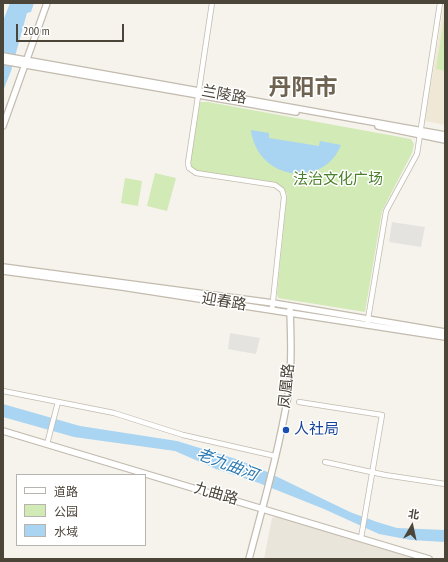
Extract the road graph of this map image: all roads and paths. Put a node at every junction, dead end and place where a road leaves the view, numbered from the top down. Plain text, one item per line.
1 (47, 3) edge
2 (212, 3) edge
3 (440, 3) edge
4 (3, 56) edge
5 (16, 60) junction
6 (3, 61) edge
7 (26, 62) junction
8 (198, 92) junction
9 (3, 126) edge
10 (420, 132) junction
11 (445, 136) edge
12 (445, 140) edge
13 (3, 267) edge
14 (3, 271) edge
15 (273, 303) junction
16 (290, 306) junction
17 (272, 310) junction
18 (290, 313) junction
19 (368, 323) junction
20 (445, 332) edge
21 (445, 337) edge
22 (3, 391) edge
23 (58, 402) junction
24 (299, 402) dead end
25 (3, 431) edge
26 (47, 444) junction
27 (275, 456) junction
28 (325, 462) dead end
29 (373, 471) junction
30 (445, 484) edge
31 (262, 508) junction
32 (361, 538) junction
33 (249, 559) edge
34 (429, 559) edge

1 - 7 street
2 - 8 street
3 - 10 street
4 - 5 street, 兰陵路
5 - 6 street, 兰陵路
5 - 7 street, 兰陵路
7 - 8 street, 兰陵路
7 - 9 street
8 - 10 street, 兰陵路
8 - 15 street
10 - 11 street, 兰陵路
10 - 12 street, 兰陵路
10 - 19 street
13 - 15 street, 迎春路
14 - 17 street, 迎春路
15 - 16 street, 迎春路
15 - 17 street
16 - 18 street, 凤凰路
16 - 19 street, 迎春路
17 - 18 street, 迎春路
18 - 19 street, 迎春路
18 - 27 street, 凤凰路
19 - 20 street, 迎春路
19 - 21 street, 迎春路
22 - 23 street
23 - 26 street
23 - 27 street
24 - 29 street
25 - 26 street, 九曲路
26 - 31 street, 九曲路
27 - 31 street, 凤凰路
28 - 29 street
29 - 30 street
29 - 32 street
31 - 32 street, 九曲路
31 - 33 street, 凤凰路
32 - 34 street, 九曲路

